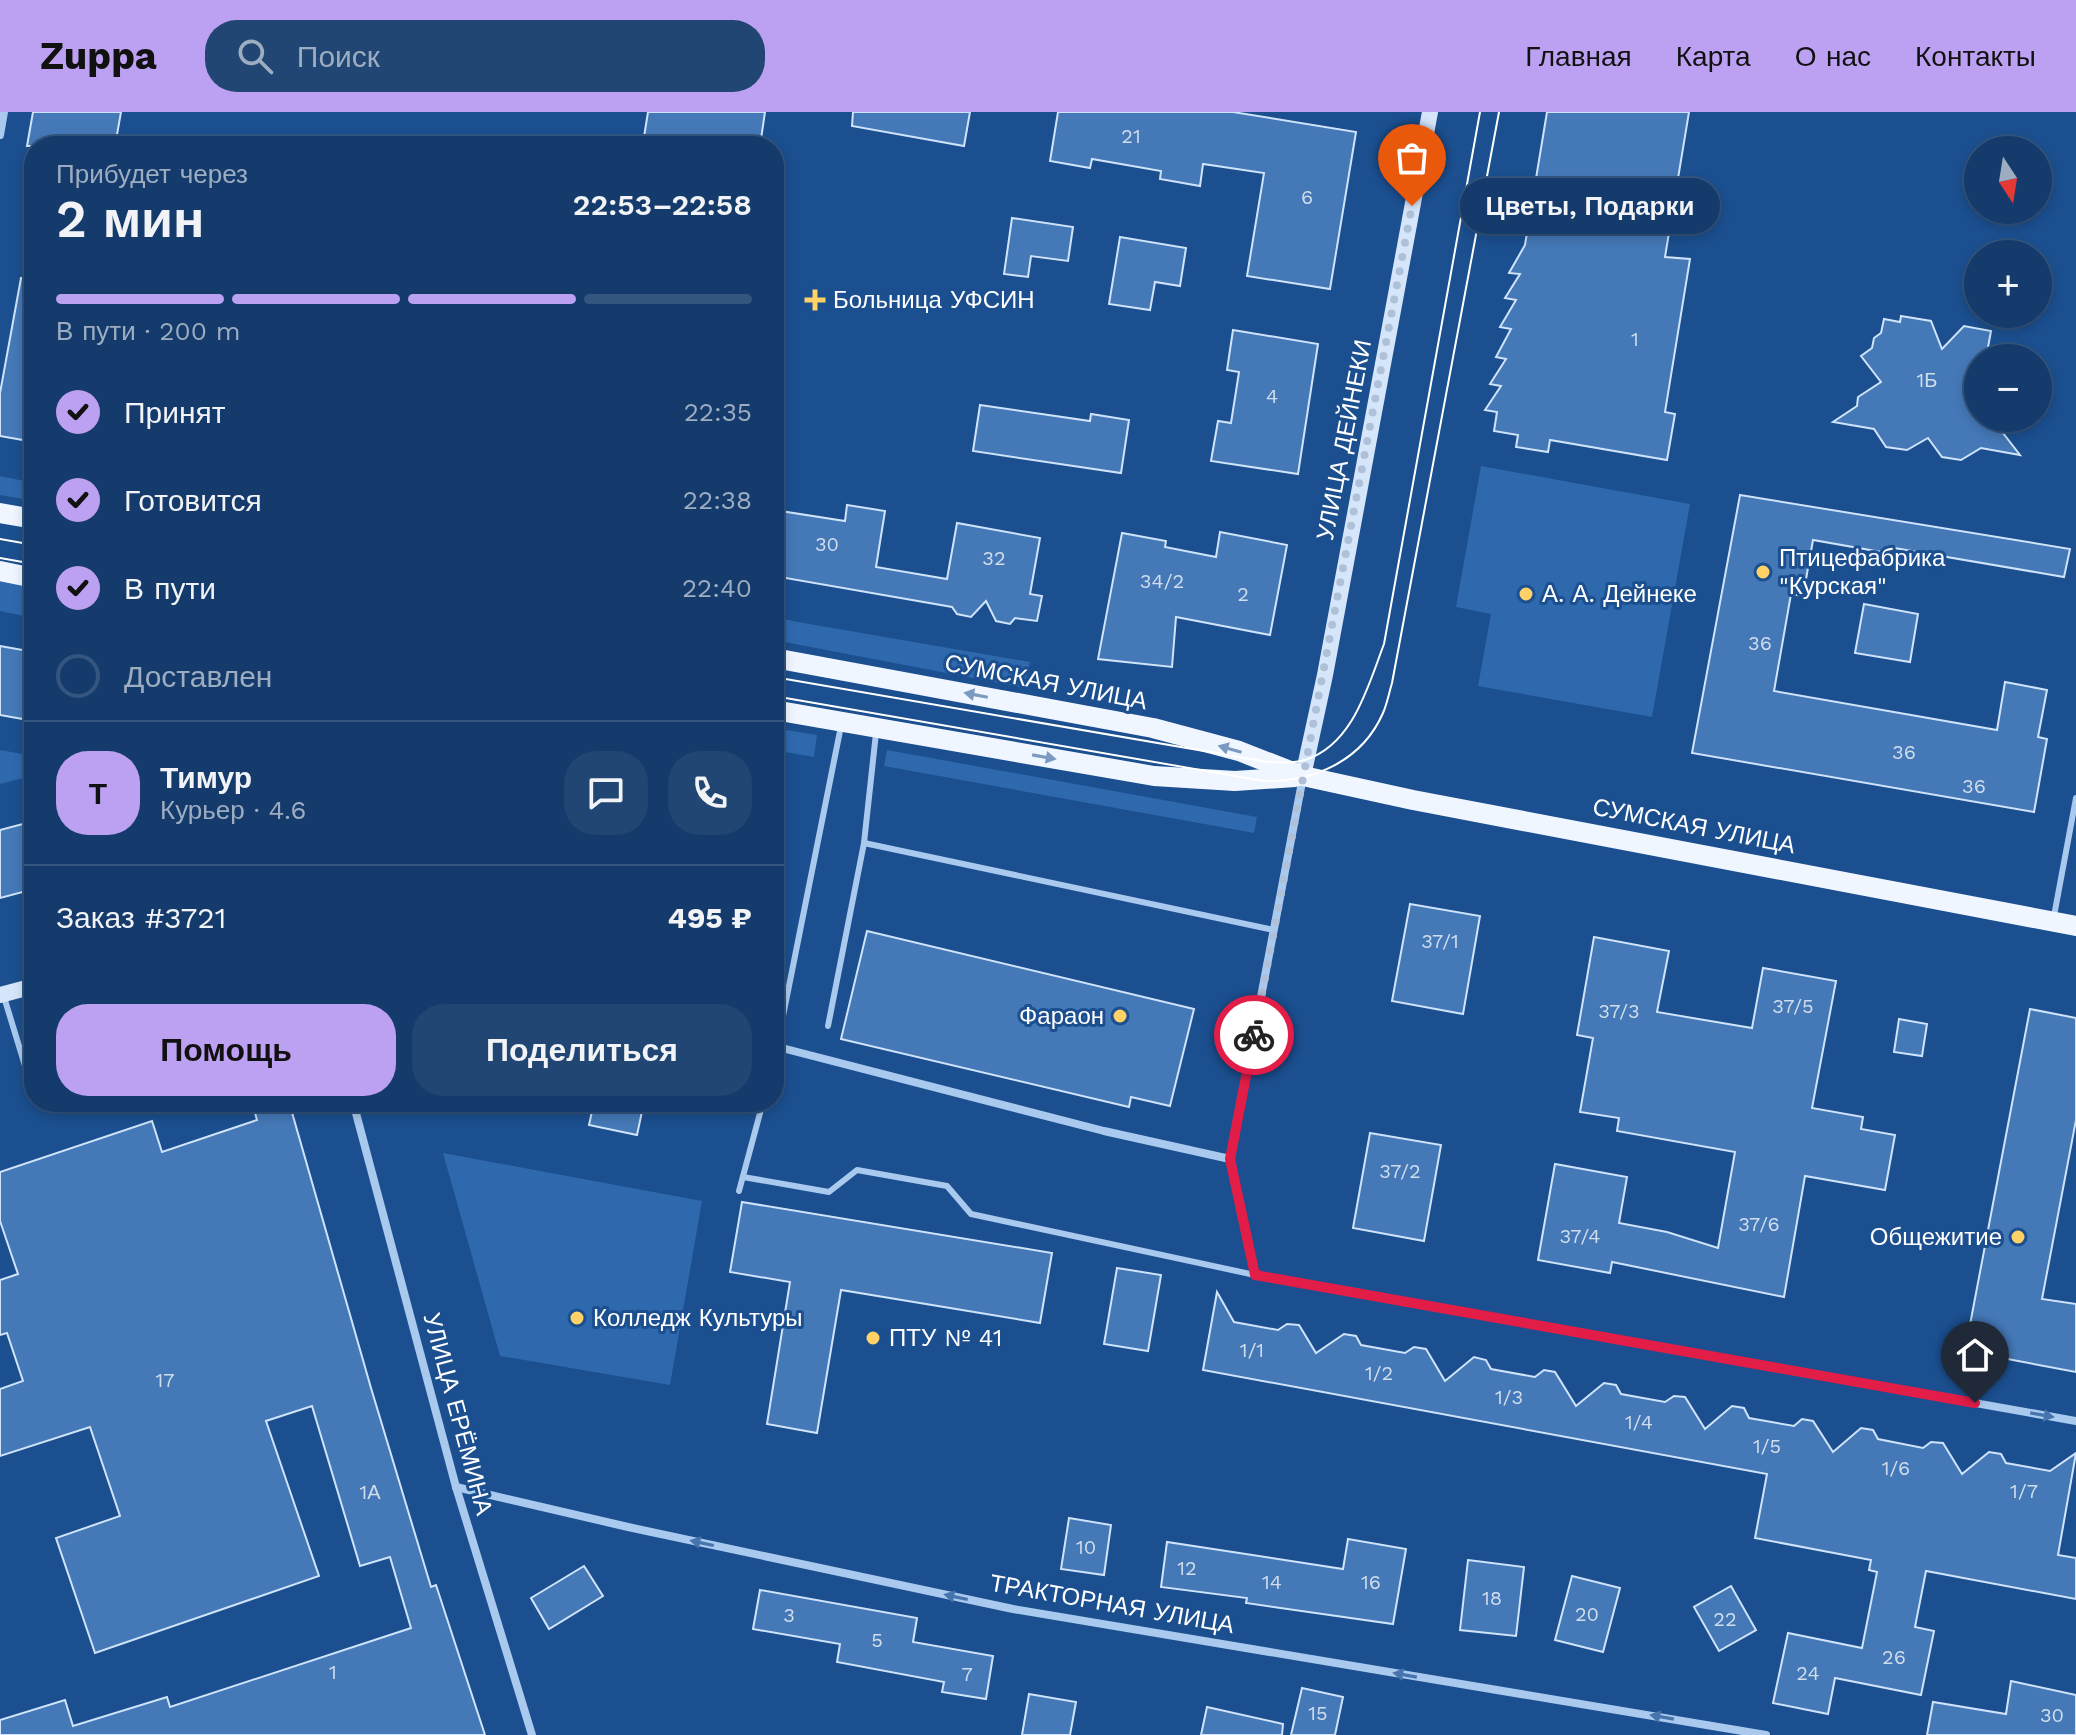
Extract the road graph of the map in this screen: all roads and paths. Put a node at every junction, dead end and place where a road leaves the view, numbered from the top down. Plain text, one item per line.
1 (4, 112) edge
2 (1430, 112) edge
3 (0, 135) edge
4 (0, 513) edge
5 (24, 517) edge
6 (0, 571) edge
7 (24, 576) edge
8 (784, 660) edge
9 (784, 712) edge
10 (841, 722) junction
11 (877, 728) junction
12 (1303, 776) junction
13 (2076, 798) edge
14 (864, 843) junction
15 (2053, 922) junction
16 (2076, 926) edge
17 (1274, 930) junction
18 (24, 989) edge
19 (1, 995) edge
20 (784, 1016) edge
21 (828, 1026) dead end
22 (784, 1049) edge
23 (24, 1064) edge
24 (356, 1112) edge
25 (760, 1112) edge
26 (1230, 1159) junction
27 (743, 1177) junction
28 (739, 1191) dead end
29 (1255, 1275) junction
30 (2076, 1421) edge
31 (456, 1487) junction
32 (532, 1735) edge
33 (1766, 1735) edge

1 - 3 street
2 - 12 main road, УЛИЦА ДЕЙНЕКИ
4 - 5 main road
6 - 7 main road
12 -> 8 main road, СУМСКАЯ УЛИЦА
9 - 10 main road, СУМСКАЯ УЛИЦА
10 - 11 main road, СУМСКАЯ УЛИЦА
10 - 20 lane
11 -> 12 main road, СУМСКАЯ УЛИЦА
11 - 14 lane
12 - 15 main road, СУМСКАЯ УЛИЦА
12 - 17 street
13 - 15 lane
14 - 17 lane
14 - 21 lane
15 - 16 main road, СУМСКАЯ УЛИЦА
17 - 26 street
18 - 19 main road
19 - 23 lane
22 - 26 street
24 - 31 street, УЛИЦА ЕРЁМИНА
25 - 27 lane
26 - 29 street
27 - 28 lane
27 - 29 lane
29 -> 30 street
31 - 32 street, УЛИЦА ЕРЁМИНА
33 -> 31 street, ТРАКТОРНАЯ УЛИЦА

